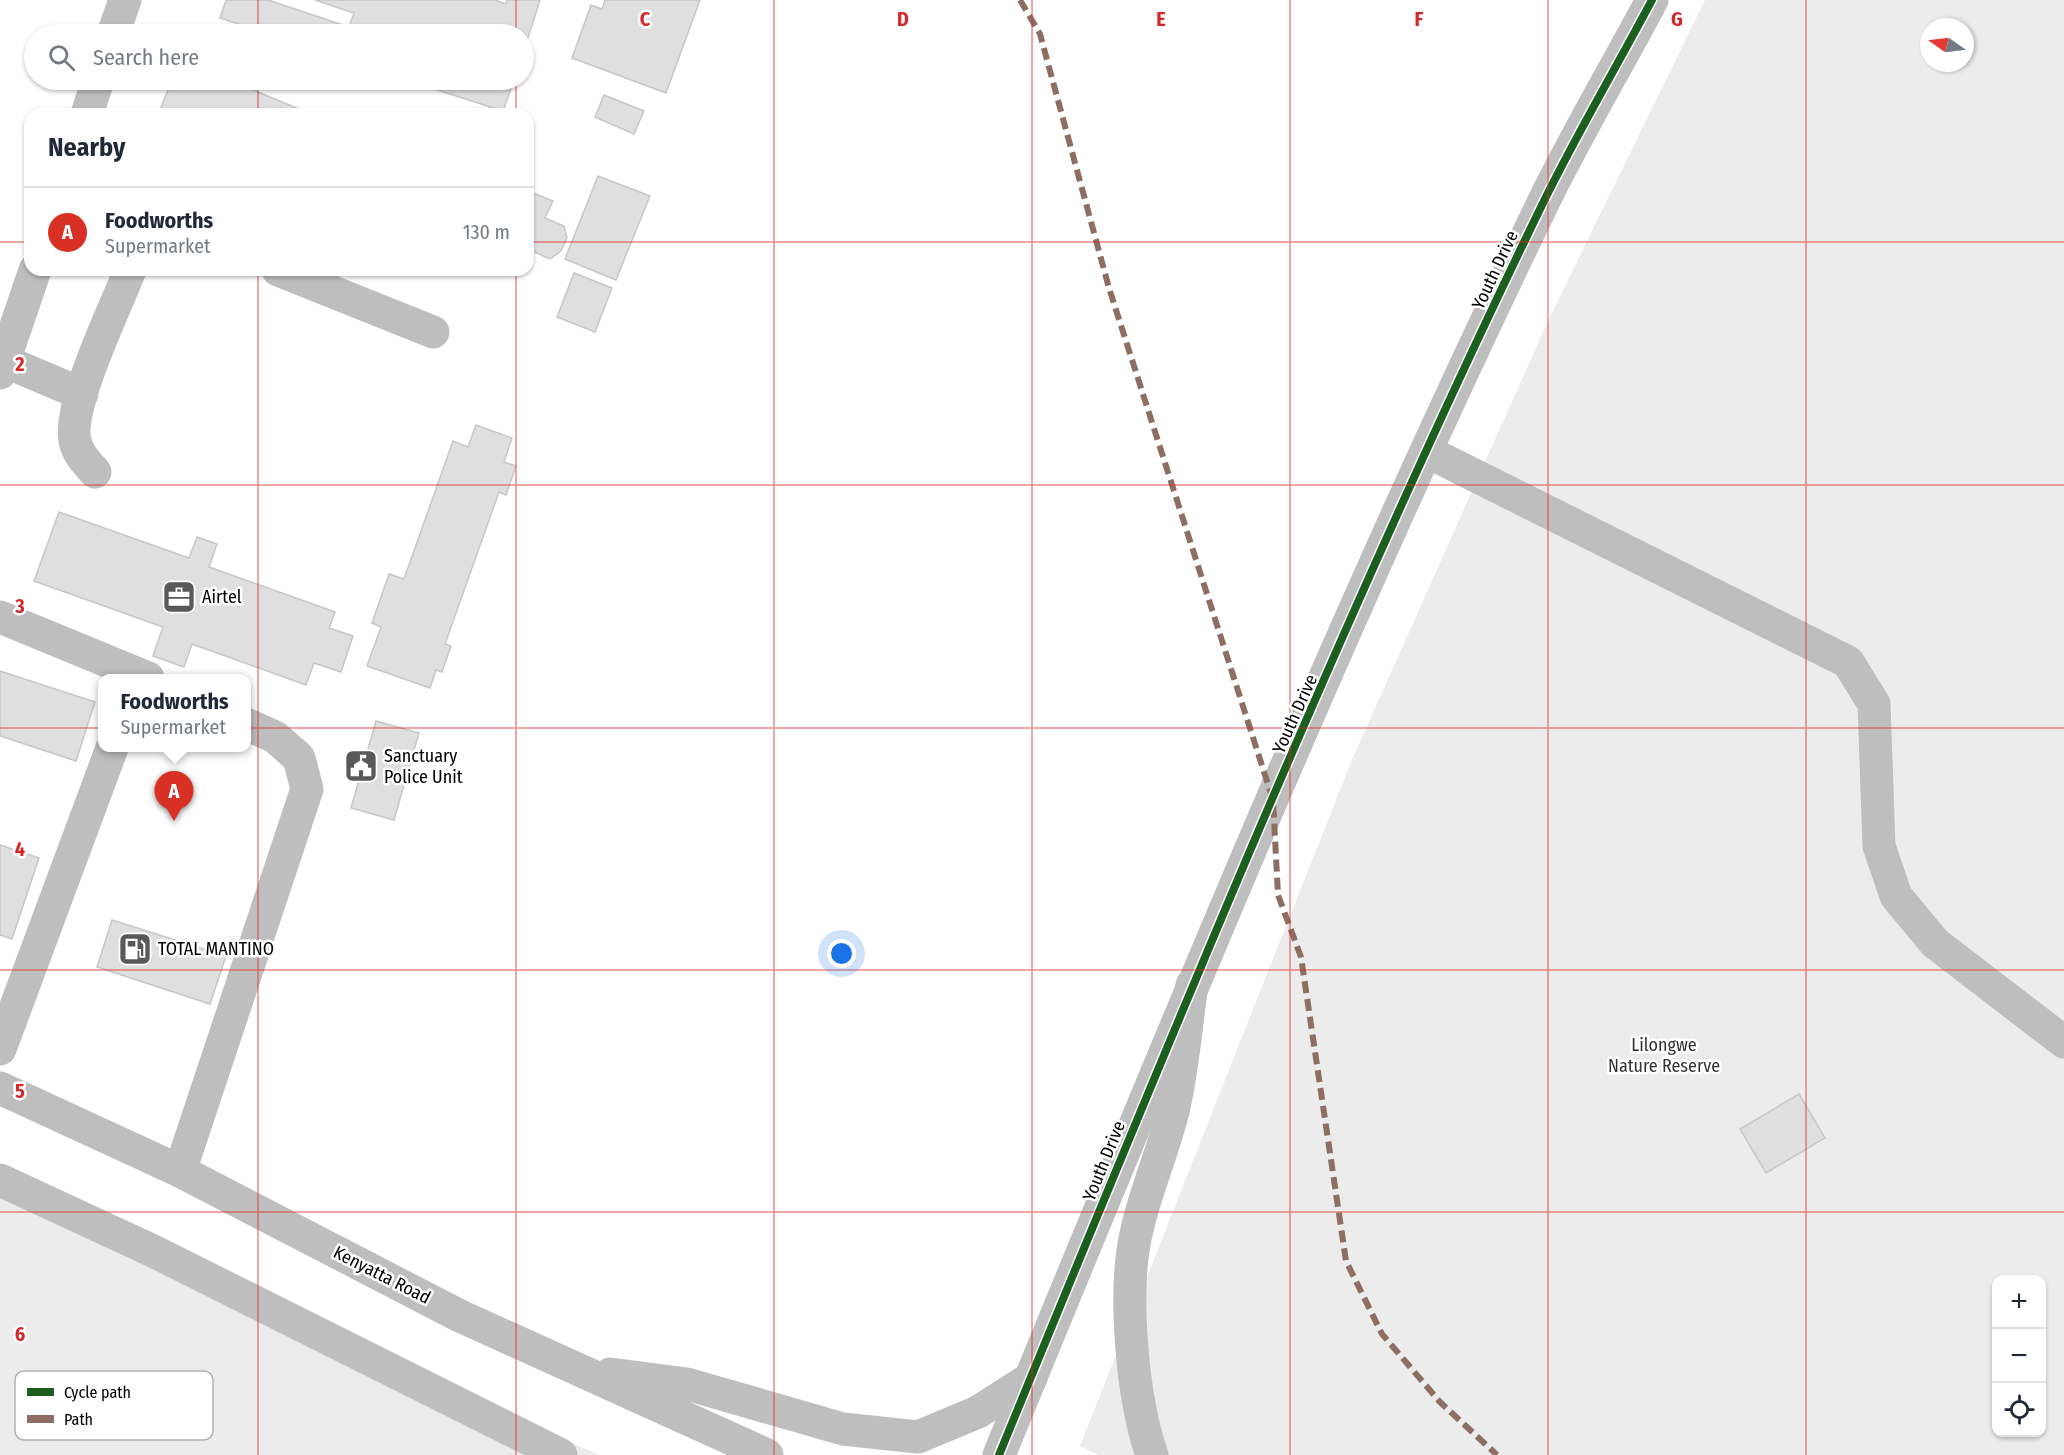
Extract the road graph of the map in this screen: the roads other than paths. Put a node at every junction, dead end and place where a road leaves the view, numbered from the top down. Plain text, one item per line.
1 (125, 0) edge
2 (1652, 0) edge
3 (117, 24) edge
4 (95, 90) edge
5 (89, 108) edge
6 (33, 276) edge
7 (128, 276) edge
8 (293, 276) edge
9 (433, 332) dead end
10 (2, 367) edge
11 (82, 394) junction
12 (1426, 451) junction
13 (95, 472) dead end
14 (0, 616) edge
15 (135, 674) edge
16 (251, 726) edge
17 (110, 752) edge
18 (1192, 985) junction
19 (2064, 1042) edge
20 (0, 1048) edge
21 (0, 1088) edge
22 (180, 1171) junction
23 (0, 1180) edge
24 (576, 1370) junction
25 (1031, 1377) junction
26 (561, 1455) edge
27 (767, 1455) edge
28 (999, 1455) edge
29 (1152, 1455) edge

1 - 3 main road
2 - 12 main road, Youth Drive
4 - 5 main road
6 - 10 main road
7 - 11 main road
8 - 9 main road
10 - 11 main road
11 - 13 main road
12 - 18 main road, Youth Drive
12 - 19 main road
14 - 15 main road
16 - 22 main road
17 - 20 main road
18 - 25 main road, Youth Drive
18 - 29 main road
21 - 22 main road, Kenyatta Road
22 - 24 main road, Kenyatta Road
23 - 26 main road
24 - 25 main road
24 - 27 main road, Kenyatta Road
25 - 28 main road, Youth Drive

